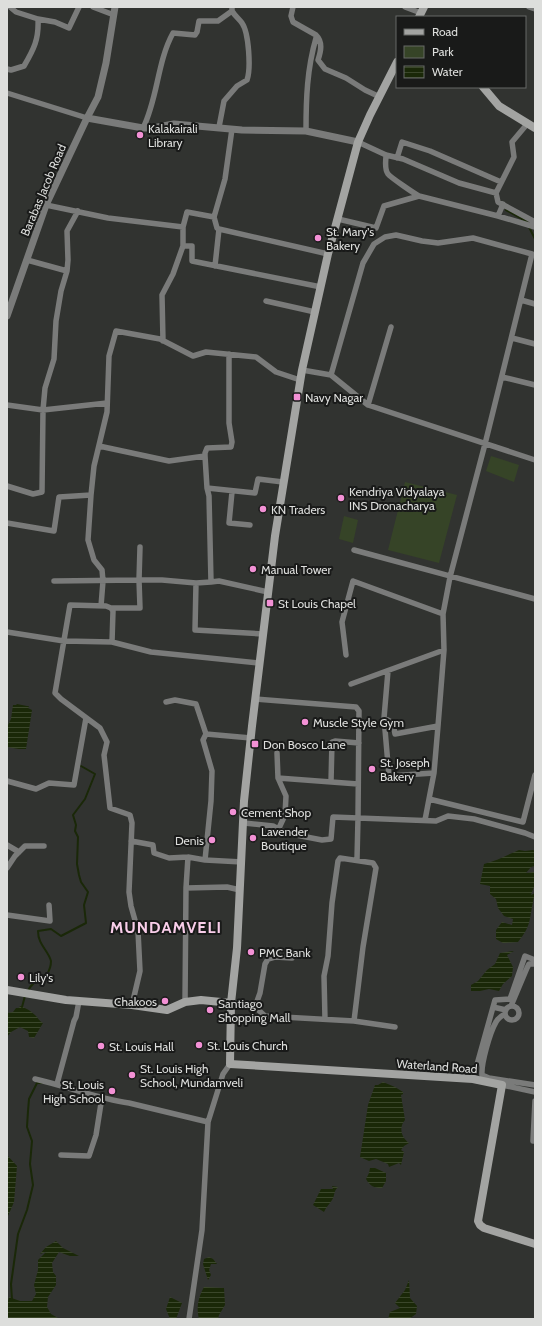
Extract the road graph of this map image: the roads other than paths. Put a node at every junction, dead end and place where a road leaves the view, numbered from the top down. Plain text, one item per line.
1 (10, 7) edge
2 (79, 7) edge
3 (93, 7) edge
4 (293, 7) edge
5 (405, 7) edge
6 (528, 7) edge
7 (232, 9) edge
8 (535, 9) edge
9 (114, 11) edge
10 (422, 14) edge
11 (38, 19) junction
12 (316, 34) junction
13 (396, 64) edge
14 (7, 69) edge
15 (484, 88) edge
16 (7, 93) edge
17 (380, 97) junction
18 (87, 118) junction
19 (531, 125) edge
20 (143, 128) junction
21 (219, 128) junction
22 (232, 129) junction
23 (306, 131) junction
24 (358, 142) junction
25 (386, 155) junction
26 (397, 158) junction
27 (501, 182) junction
28 (496, 193) junction
29 (419, 196) junction
30 (503, 204) junction
31 (46, 205) junction
32 (78, 211) junction
33 (498, 216) junction
34 (214, 217) junction
35 (338, 219) junction
36 (535, 222) edge
37 (182, 227) junction
38 (535, 227) edge
39 (220, 230) junction
40 (183, 246) junction
41 (328, 254) junction
42 (533, 255) edge
43 (27, 260) junction
44 (216, 266) junction
45 (67, 271) junction
46 (321, 287) junction
47 (521, 300) junction
48 (266, 301) dead end
49 (535, 304) edge
50 (315, 312) junction
51 (7, 316) edge
52 (391, 327) dead end
53 (512, 338) junction
54 (163, 341) junction
55 (535, 344) edge
56 (228, 354) junction
57 (302, 370) junction
58 (331, 375) junction
59 (502, 376) junction
60 (300, 380) junction
61 (535, 385) edge
62 (107, 403) junction
63 (7, 405) edge
64 (368, 405) junction
65 (43, 410) junction
66 (485, 444) junction
67 (99, 446) junction
68 (205, 456) junction
69 (535, 460) edge
70 (283, 482) junction
71 (7, 486) edge
72 (207, 488) junction
73 (232, 492) junction
74 (91, 495) junction
75 (7, 523) edge
76 (250, 525) dead end
77 (140, 547) dead end
78 (354, 550) dead end
79 (450, 577) junction
80 (139, 580) junction
81 (54, 581) dead end
82 (103, 581) junction
83 (211, 582) junction
84 (196, 583) junction
85 (268, 592) junction
86 (535, 599) edge
87 (101, 606) junction
88 (111, 608) junction
89 (443, 614) junction
90 (7, 632) edge
91 (263, 634) junction
92 (64, 641) junction
93 (112, 642) junction
94 (444, 650) junction
95 (346, 655) dead end
96 (259, 663) junction
97 (388, 671) junction
98 (351, 684) dead end
99 (255, 699) junction
100 (166, 702) dead end
101 (86, 718) junction
102 (384, 718) junction
103 (438, 726) junction
104 (206, 734) junction
105 (251, 738) junction
106 (359, 743) junction
107 (277, 753) dead end
108 (434, 773) junction
109 (535, 774) edge
110 (278, 778) junction
111 (7, 781) edge
112 (331, 782) junction
113 (358, 784) junction
114 (429, 799) junction
115 (358, 818) junction
116 (425, 820) junction
117 (244, 823) junction
118 (279, 828) junction
119 (535, 837) edge
120 (132, 841) junction
121 (7, 845) edge
122 (44, 846) dead end
123 (19, 852) junction
124 (188, 857) junction
125 (357, 859) junction
126 (205, 860) junction
127 (242, 862) junction
128 (7, 868) edge
129 (186, 888) junction
130 (240, 890) junction
131 (49, 905) dead end
132 (8, 917) edge
133 (292, 958) dead end
134 (535, 960) edge
135 (535, 964) edge
136 (7, 990) edge
137 (78, 1001) junction
138 (185, 1002) junction
139 (231, 1003) junction
140 (132, 1005) junction
141 (255, 1007) junction
142 (493, 1007) junction
143 (507, 1010) junction
144 (325, 1019) junction
145 (354, 1021) junction
146 (395, 1028) dead end
147 (230, 1064) junction
148 (35, 1079) dead end
149 (473, 1079) junction
150 (57, 1084) junction
151 (502, 1085) junction
152 (535, 1085) edge
153 (535, 1092) edge
154 (102, 1097) junction
155 (535, 1101) edge
156 (208, 1122) junction
157 (535, 1142) edge
158 (61, 1156) dead end
159 (535, 1244) edge
160 (189, 1319) edge

1 - 11 street
2 - 11 street
3 - 9 street
4 - 12 street
5 - 10 street
6 - 8 street
7 - 20 street
7 - 21 street
9 - 18 street, Barabas Jacob Road
11 - 14 street
12 - 17 street
12 - 23 street
13 - 17 main road
15 - 19 main road
16 - 18 street
17 - 24 main road
18 - 20 street
18 - 31 street, Barabas Jacob Road
19 - 27 street
20 - 21 street
21 - 22 street
22 - 23 street
22 - 34 street
23 - 24 street
24 - 25 street
24 - 35 main road
25 - 26 street
25 - 29 street
26 - 27 street
26 - 28 street
27 - 28 street
28 - 30 street
29 - 33 street
29 - 35 street
30 - 33 street
30 - 36 street
31 - 32 street
31 - 43 street, Barabas Jacob Road
32 - 37 street
32 - 45 street
33 - 38 street
34 - 37 street
34 - 39 street
35 - 41 main road
37 - 40 street
39 - 41 street
39 - 44 street
40 - 44 street
40 - 54 street
41 - 46 main road
42 - 47 street
42 - 58 street
43 - 45 street
43 - 51 street, Barabas Jacob Road
44 - 46 street
45 - 65 street
46 - 50 main road
47 - 49 street
47 - 53 street
48 - 50 street
50 - 57 main road
52 - 64 street
53 - 55 street
53 - 59 street
54 - 56 street
54 - 62 street
56 - 60 street
56 - 68 street
57 - 58 street
57 - 60 main road
58 - 64 street
59 - 61 street
59 - 66 street
60 - 70 main road
62 - 65 street
62 - 67 street
63 - 65 street
64 - 66 street
65 - 71 street
66 - 69 street
66 - 79 street
67 - 68 street
67 - 74 street
68 - 72 street
70 - 73 street
70 - 85 main road
72 - 73 street
72 - 83 street
73 - 76 street
74 - 75 street
74 - 82 street
77 - 80 street
78 - 79 street
79 - 86 street
79 - 89 street
80 - 82 street
80 - 84 street
80 - 88 street
81 - 82 street
82 - 87 street
83 - 84 street
83 - 85 street
84 - 91 street
85 - 91 main road
87 - 88 street
87 - 92 street
88 - 93 street
89 - 94 street
89 - 95 street
90 - 92 street
91 - 96 main road
92 - 93 street
92 - 101 street
93 - 96 street
94 - 97 street
94 - 103 street
96 - 99 main road
97 - 98 street
97 - 102 street
99 - 105 main road
99 - 106 street
100 - 104 street
101 - 111 street
101 - 120 street
102 - 103 street
102 - 108 street
103 - 108 street
104 - 105 street
104 - 126 street
105 - 117 main road
106 - 112 street
106 - 113 street
107 - 110 street
108 - 114 street
109 - 114 street
110 - 112 street
110 - 118 street
112 - 113 street
113 - 115 street
114 - 116 street
115 - 116 street
115 - 118 street
115 - 125 street
116 - 119 street
117 - 118 street
117 - 127 main road
120 - 124 street
120 - 140 street
121 - 123 street
122 - 123 street
123 - 128 street
124 - 126 street
124 - 129 street
125 - 144 street
125 - 145 street
126 - 127 street
127 - 130 main road
129 - 130 street
129 - 138 street
130 - 139 main road
131 - 132 street
133 - 141 street
134 - 142 street
135 - 143 street
136 - 137 main road
137 - 140 main road
137 - 150 street
138 - 139 main road
138 - 140 main road
139 - 141 street
139 - 147 main road
141 - 144 street
142 - 143 street
142 - 149 street
143 - 152 street
144 - 145 street
145 - 146 street
147 - 149 main road, Waterland Road
147 - 156 street
148 - 150 street
149 - 151 main road, Waterland Road
150 - 154 street
151 - 153 street
151 - 159 main road
154 - 156 street
154 - 158 street
155 - 157 street
156 - 160 street

